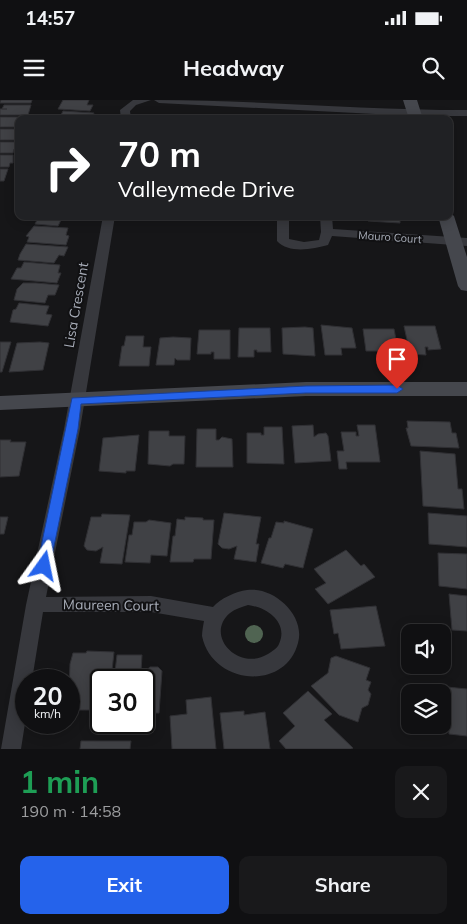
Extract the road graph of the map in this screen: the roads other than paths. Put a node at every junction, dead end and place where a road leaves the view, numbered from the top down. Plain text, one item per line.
1 (146, 100) edge
2 (159, 100) edge
3 (413, 111) edge
4 (467, 114) edge
5 (126, 115) edge
6 (108, 220) edge
7 (283, 220) edge
8 (326, 220) edge
9 (448, 220) edge
10 (327, 232) junction
11 (460, 242) edge
12 (467, 286) edge
13 (467, 389) edge
14 (76, 400) junction
15 (0, 403) edge
16 (35, 605) junction
17 (215, 615) junction
18 (11, 749) edge

1 - 5 street
2 - 3 street
3 - 4 street
6 - 14 street, Lisa Crescent
7 - 10 street
8 - 10 street
9 - 11 street
10 - 11 street, Mauro Court
11 - 12 street
13 - 14 street
14 - 15 street
14 - 16 street, Lisa Crescent
16 - 17 street, Maureen Court
16 - 18 street, Lisa Crescent
17 - 17 street

